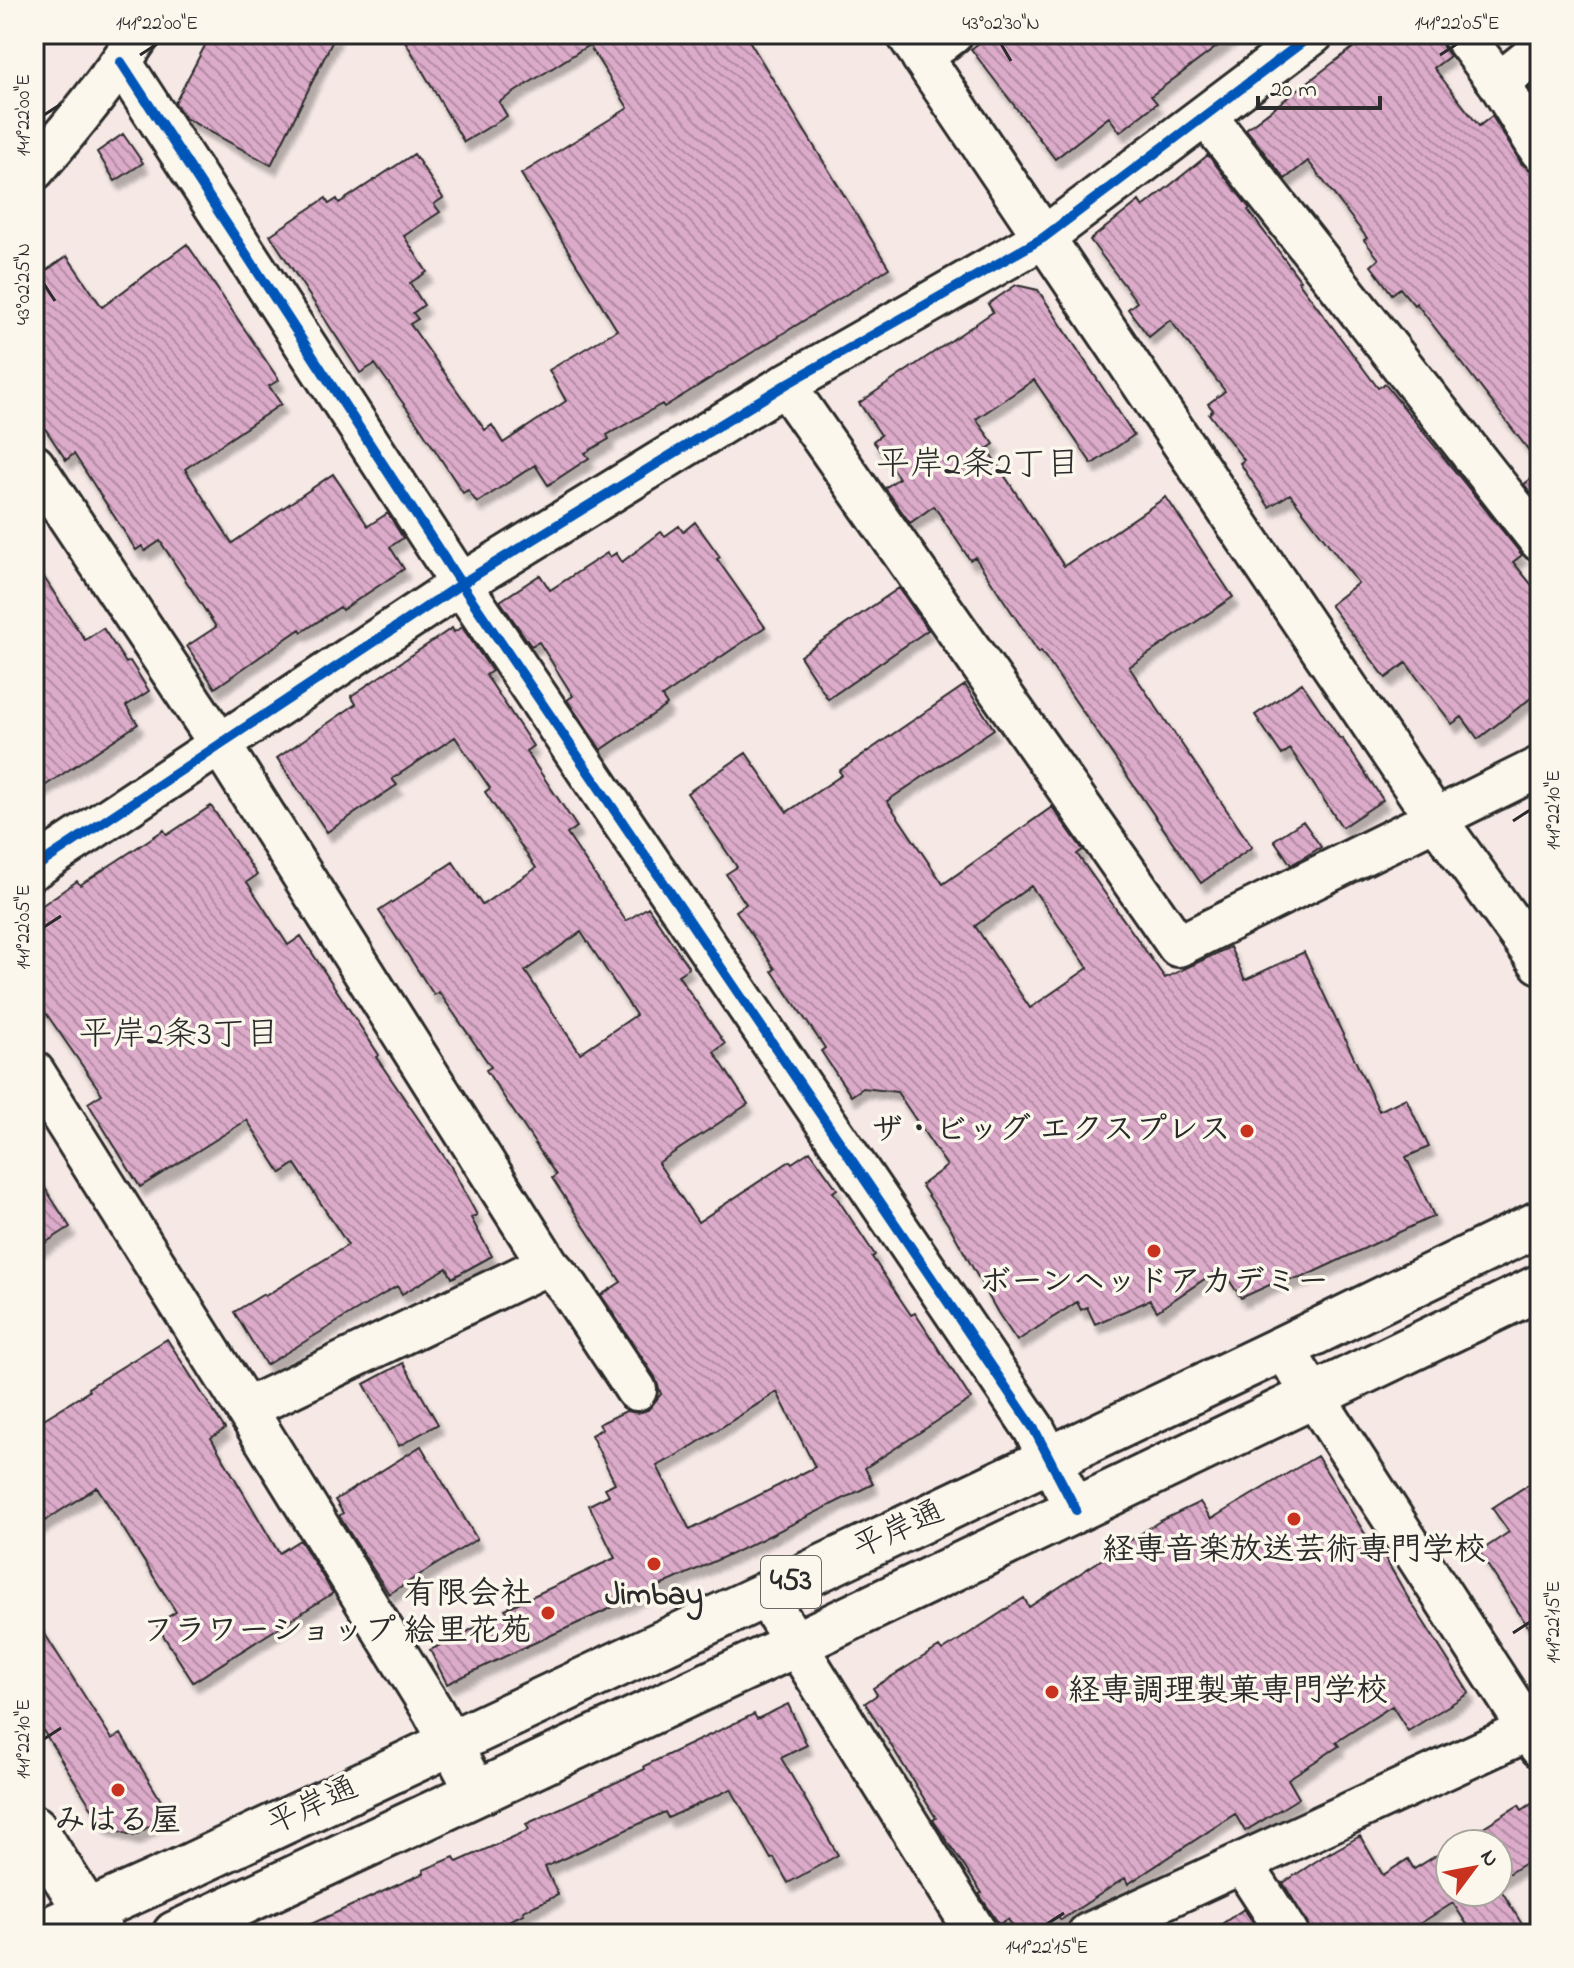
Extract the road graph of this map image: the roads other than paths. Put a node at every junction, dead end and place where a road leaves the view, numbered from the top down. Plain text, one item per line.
1 (1313, 34) edge
2 (1462, 34) edge
3 (927, 42) edge
4 (130, 48) edge
5 (1540, 50) edge
6 (1499, 83) junction
7 (1206, 116) junction
8 (1540, 150) edge
9 (34, 170) edge
10 (1043, 238) junction
11 (785, 385) junction
12 (34, 465) edge
13 (1540, 541) edge
14 (461, 584) junction
15 (219, 743) junction
16 (1540, 767) edge
17 (1435, 818) junction
18 (34, 868) edge
19 (1540, 963) edge
20 (34, 1072) edge
21 (1540, 1223) edge
22 (548, 1264) junction
23 (1540, 1287) edge
24 (1283, 1348) junction
25 (636, 1390) dead end
26 (1313, 1396) junction
27 (246, 1409) junction
28 (1051, 1459) junction
29 (1076, 1510) junction
30 (765, 1595) junction
31 (796, 1644) junction
32 (1536, 1734) edge
33 (451, 1742) junction
34 (477, 1793) junction
35 (34, 1828) edge
36 (1242, 1863) junction
37 (94, 1922) edge
38 (38, 1934) edge
39 (175, 1934) edge
40 (977, 1934) edge
41 (1088, 1934) edge
42 (1288, 1934) edge

1 - 7 street
2 - 6 street
3 - 10 street
4 - 9 street
4 - 14 street
5 - 6 street
6 - 8 street
7 - 10 street
7 - 13 street
10 - 11 street
10 - 17 street
11 - 14 street
11 - 17 street
12 - 15 street
14 - 15 street
14 - 28 street
15 - 18 street
15 - 22 street
16 - 17 street
17 - 19 street
20 - 27 street
21 - 24 main road, 平岸通 / 453
22 - 25 street
22 - 27 street
23 - 26 main road, 平岸通 / 453
24 - 26 street
24 - 28 main road, 平岸通 / 453
26 - 29 main road, 平岸通 / 453
26 - 32 street
27 - 33 street
28 - 29 street
28 - 30 main road, 平岸通 / 453
29 - 31 main road, 平岸通 / 453
30 - 31 street
30 - 33 main road, 平岸通 / 453
31 - 34 main road, 平岸通 / 453
31 - 40 street
32 - 36 street
33 - 34 street
33 - 37 main road, 平岸通 / 453
34 - 39 main road, 平岸通 / 453
35 - 37 main road
36 - 41 street
36 - 42 street
37 - 38 main road, 平岸通 / 453

